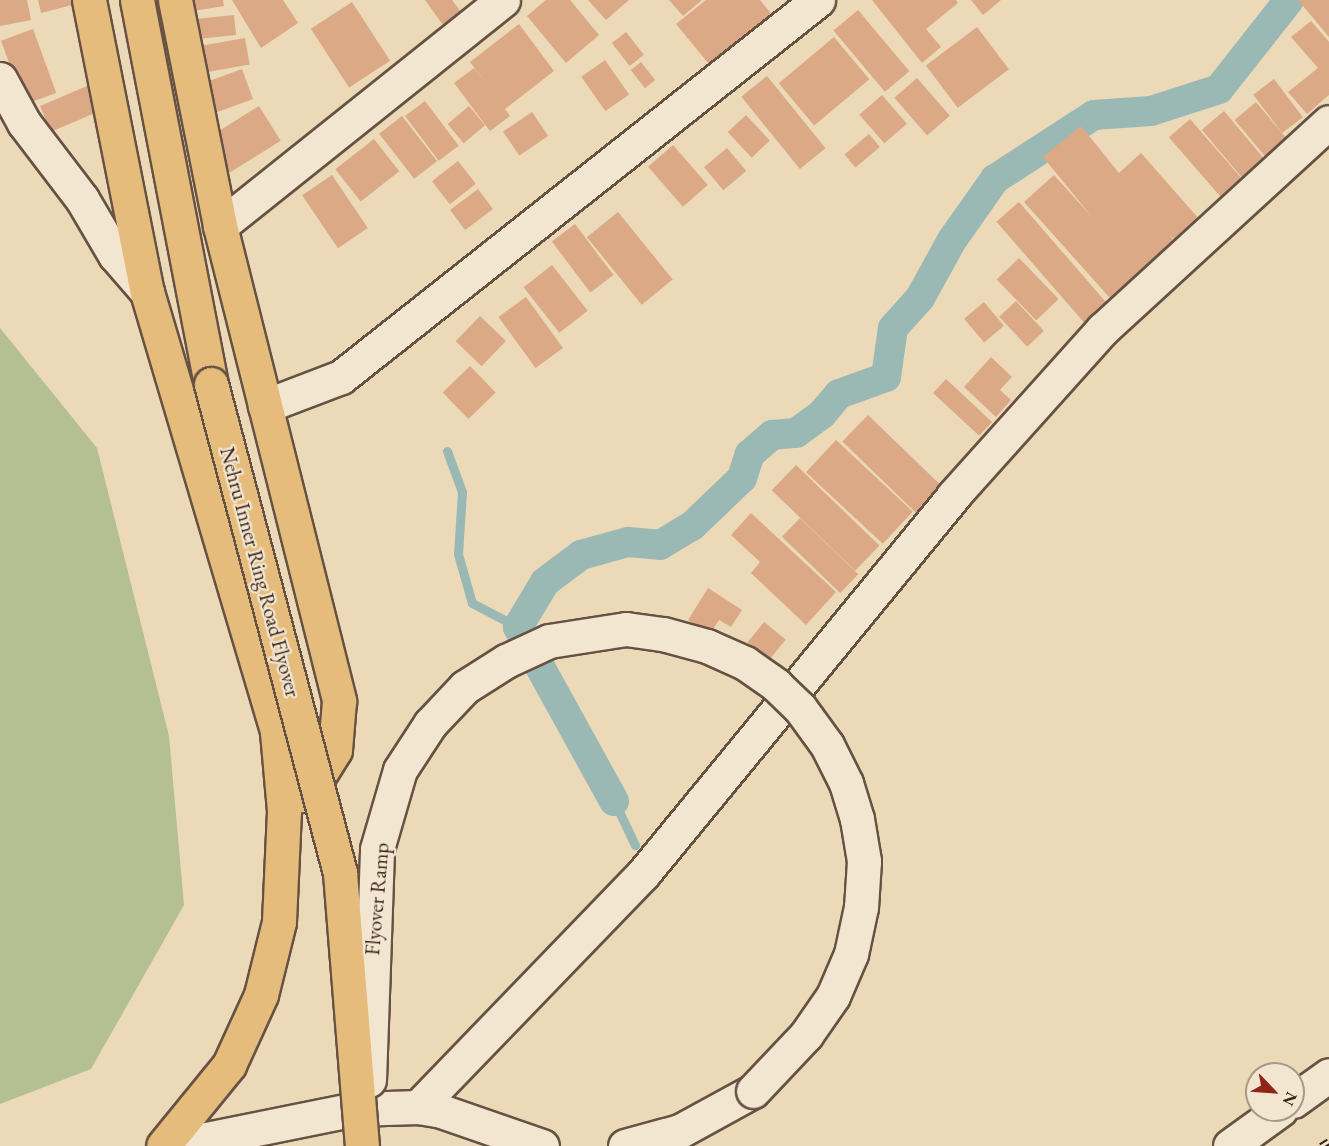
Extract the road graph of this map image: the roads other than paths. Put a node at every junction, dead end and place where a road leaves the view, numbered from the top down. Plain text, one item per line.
1 (89, 0) edge
2 (137, 0) edge
3 (175, 0) edge
4 (503, 0) edge
5 (818, 0) edge
6 (0, 80) edge
7 (1329, 122) edge
8 (220, 226) junction
9 (147, 292) junction
10 (265, 406) junction
11 (284, 811) junction
12 (1329, 1075) edge
13 (1305, 1092) edge
14 (418, 1107) junction
15 (1263, 1122) edge
16 (163, 1146) edge
17 (172, 1146) edge
18 (362, 1146) edge
19 (367, 1146) edge
20 (542, 1146) edge
21 (625, 1146) edge
22 (1230, 1146) edge

1 - 9 main road
2 - 18 main road, Nehru Inner Ring Road Flyover, bridge
3 - 8 main road
4 - 8 street
5 - 10 street
6 - 9 street
7 - 14 street
8 - 10 main road
9 - 11 main road
10 - 11 main road
11 - 16 main road
12 - 13 street
14 - 17 street
14 - 20 street
15 - 22 street
19 - 21 street, Flyover Ramp, bridge

